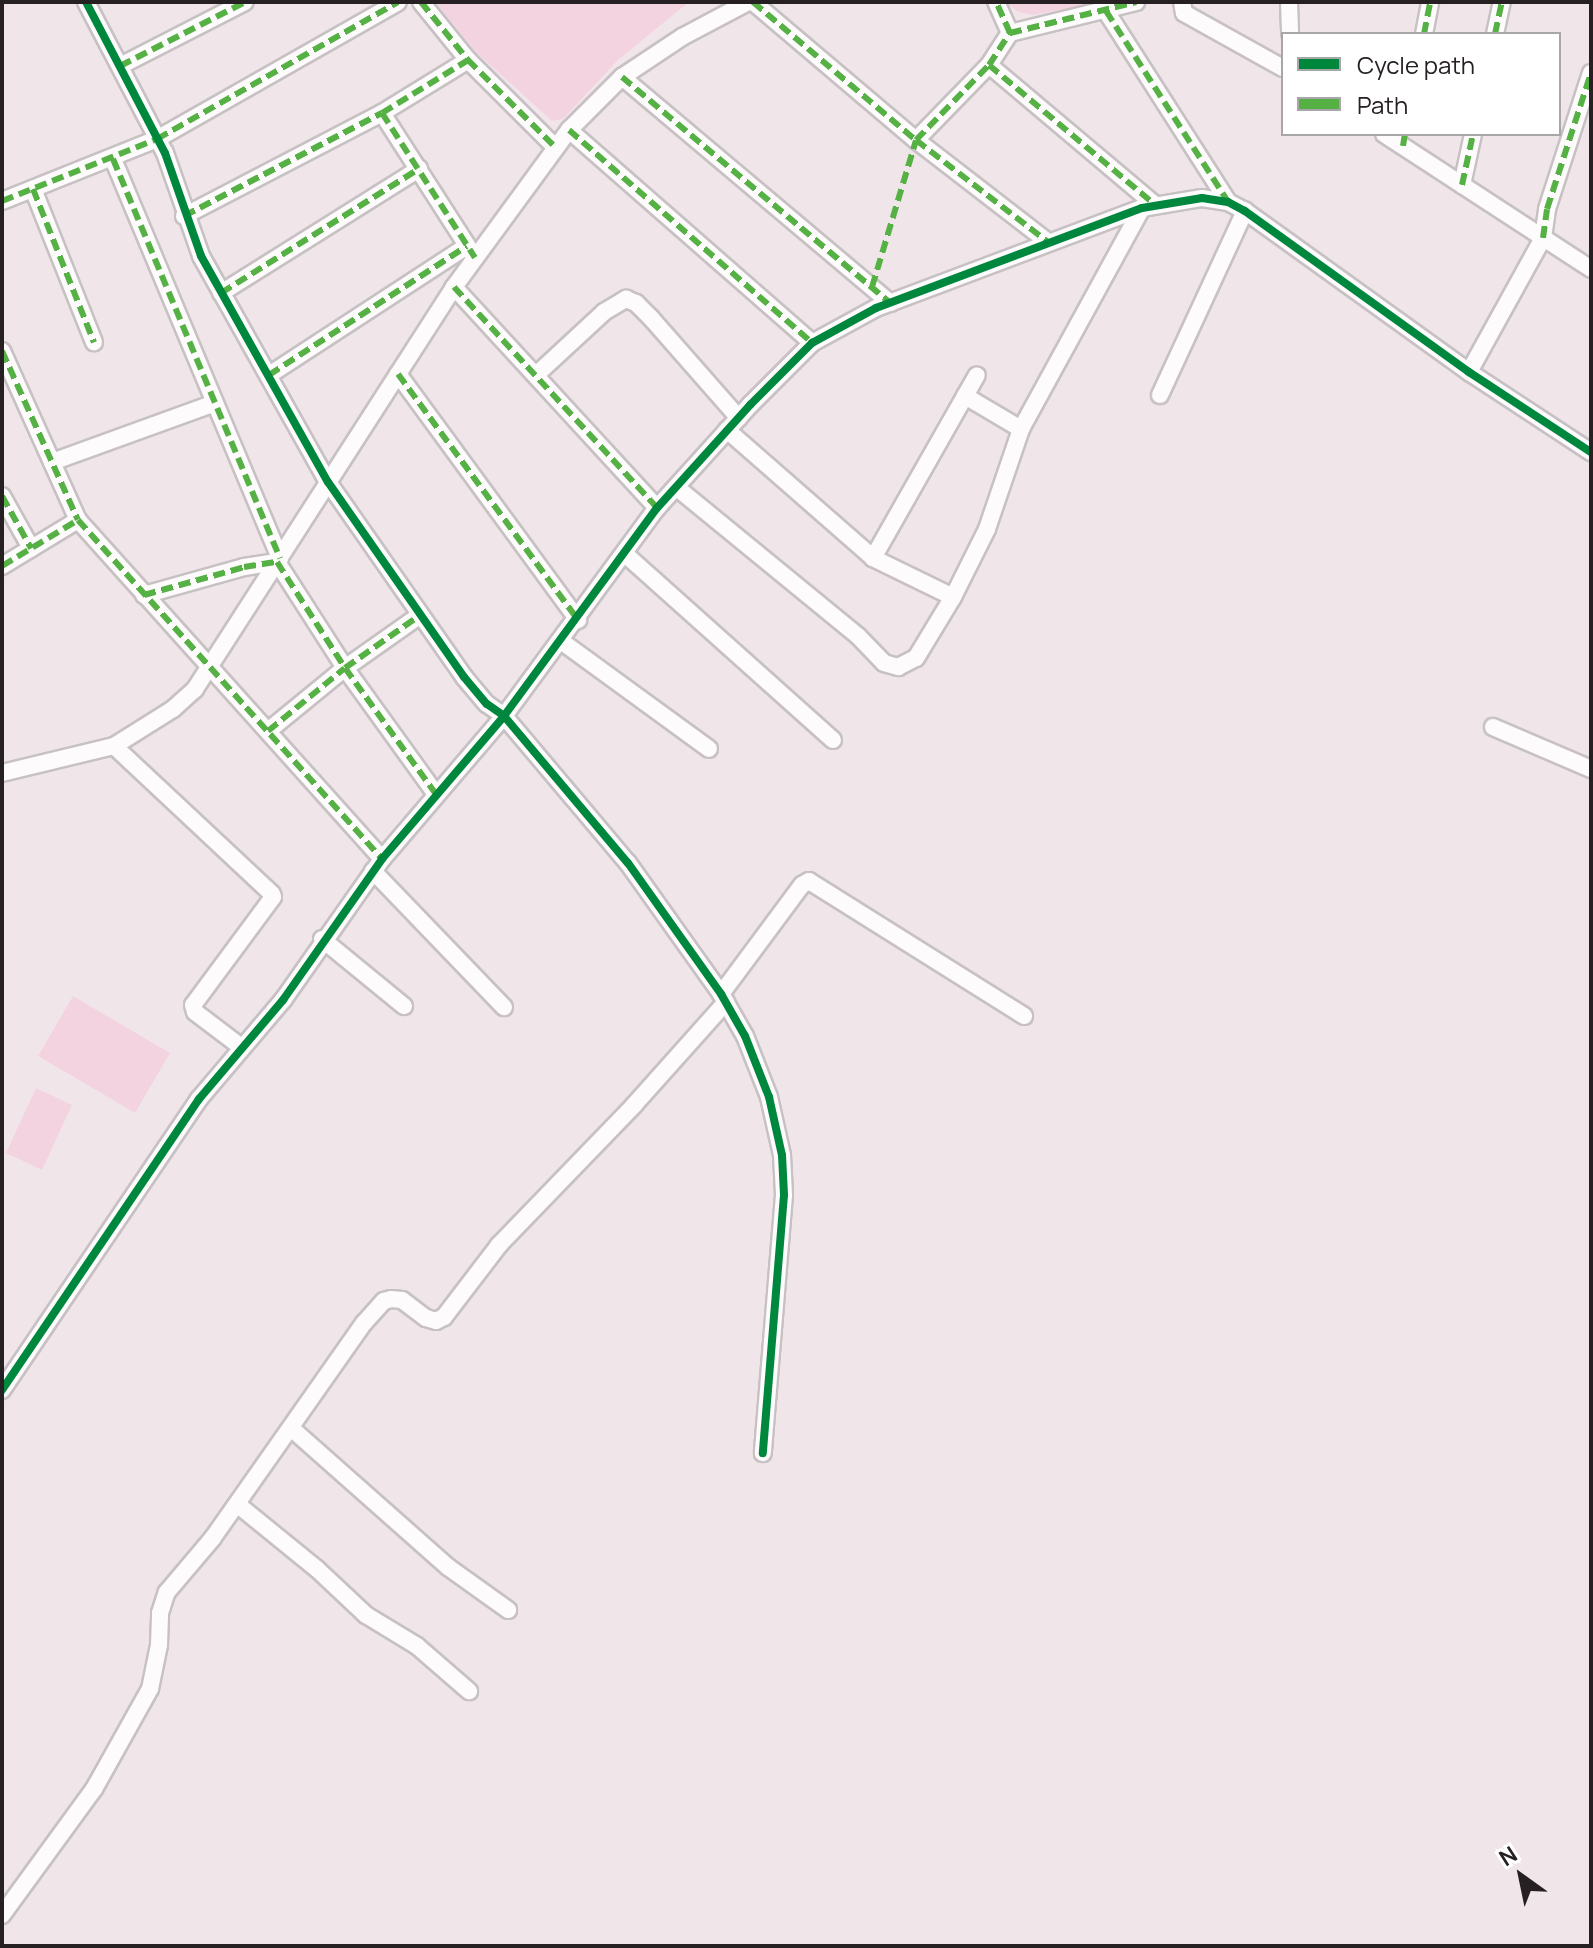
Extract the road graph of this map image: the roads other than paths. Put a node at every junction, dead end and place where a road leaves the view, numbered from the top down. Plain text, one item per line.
1 (88, 2) edge
2 (245, 2) edge
3 (398, 2) edge
4 (421, 2) edge
5 (750, 2) edge
6 (996, 2) edge
7 (1136, 2) edge
8 (1182, 2) edge
9 (1289, 2) edge
10 (1430, 2) edge
11 (1502, 2) edge
12 (1106, 11) junction
13 (1290, 32) edge
14 (1424, 32) edge
15 (1495, 32) edge
16 (1010, 33) junction
17 (468, 60) junction
18 (989, 65) junction
19 (120, 66) junction
20 (1281, 67) edge
21 (1591, 73) edge
22 (622, 77) junction
23 (382, 113) junction
24 (569, 130) junction
25 (1473, 136) edge
26 (157, 139) junction
27 (916, 140) junction
28 (1404, 140) edge
29 (556, 148) junction
30 (113, 159) junction
31 (419, 169) junction
32 (1462, 185) junction
33 (33, 189) junction
34 (2, 201) edge
35 (1228, 202) junction
36 (1148, 206) junction
37 (1245, 211) junction
38 (184, 216) junction
39 (1543, 238) junction
40 (1048, 242) junction
41 (471, 252) junction
42 (1591, 269) edge
43 (454, 287) junction
44 (221, 293) junction
45 (890, 303) junction
46 (94, 342) dead end
47 (812, 343) junction
48 (2, 353) edge
49 (1469, 372) junction
50 (398, 374) junction
51 (269, 375) junction
52 (536, 375) junction
53 (977, 375) dead end
54 (1160, 395) dead end
55 (965, 396) junction
56 (215, 403) junction
57 (733, 424) junction
58 (1021, 429) junction
59 (1591, 452) edge
60 (52, 462) junction
61 (328, 482) junction
62 (676, 487) junction
63 (2, 496) edge
64 (657, 508) junction
65 (78, 520) junction
66 (31, 548) junction
67 (625, 554) junction
68 (873, 558) junction
69 (279, 560) junction
70 (2, 566) edge
71 (144, 595) junction
72 (953, 597) junction
73 (420, 615) junction
74 (578, 620) junction
75 (561, 641) junction
76 (345, 668) junction
77 (210, 670) junction
78 (504, 716) junction
79 (1493, 727) dead end
80 (268, 731) junction
81 (833, 740) dead end
82 (114, 746) junction
83 (709, 749) dead end
84 (1591, 769) edge
85 (2, 773) edge
86 (436, 794) junction
87 (378, 865) junction
88 (322, 939) junction
89 (723, 998) junction
90 (404, 1006) dead end
91 (504, 1007) dead end
92 (1024, 1016) dead end
93 (240, 1046) junction
94 (2, 1390) edge
95 (291, 1428) junction
96 (763, 1453) dead end
97 (237, 1504) junction
98 (508, 1610) dead end
99 (469, 1691) dead end
100 (2, 1915) edge

1 - 19 street
2 - 19 street
3 - 26 street
4 - 17 street
5 - 22 street
5 - 27 street
6 - 16 street
7 - 12 street
8 - 20 street
9 - 13 street
10 - 14 street
11 - 15 street
12 - 16 street
12 - 35 street
16 - 18 street
17 - 23 street
17 - 29 street
18 - 27 street
18 - 36 street
19 - 26 street
21 - 39 street
22 - 24 street
22 - 45 street
23 - 31 street
23 - 38 street
24 - 29 street
24 - 47 street
25 - 32 street
26 - 30 street
26 - 38 street
27 - 40 street
28 - 32 street
29 - 41 street
30 - 33 street
30 - 56 street
31 - 41 street
31 - 44 street
32 - 39 street
33 - 34 street
33 - 46 street
35 - 36 street
35 - 37 street
36 - 40 street
36 - 58 street
37 - 49 street
37 - 54 street
38 - 44 street
39 - 42 street
39 - 49 street
40 - 45 street
41 - 43 street
41 - 51 street
43 - 50 street
43 - 52 street
44 - 51 street
45 - 47 street
47 - 57 street
48 - 60 street
49 - 59 street
50 - 61 street
50 - 74 street
51 - 61 street
52 - 57 street
52 - 64 street
53 - 55 street
55 - 58 street
55 - 68 street
56 - 60 street
56 - 69 street
57 - 62 street
57 - 68 street
58 - 72 street
60 - 65 street
61 - 69 street
61 - 73 street
62 - 64 street
62 - 72 street
63 - 66 street
64 - 67 street
65 - 66 street
65 - 71 street
66 - 70 street
67 - 74 street
67 - 81 street
68 - 72 street
69 - 71 street
69 - 76 street
69 - 77 street
71 - 77 street
73 - 76 street
73 - 78 street
74 - 75 street
75 - 78 street
75 - 83 street
76 - 80 street
76 - 86 street
77 - 80 street
77 - 82 street
78 - 86 street
78 - 89 street
79 - 84 street
80 - 87 street
82 - 85 street
82 - 93 street
86 - 87 street
87 - 88 street
87 - 91 street
88 - 90 street
88 - 93 street
89 - 92 street
89 - 95 street
89 - 96 street
93 - 94 street
95 - 97 street
95 - 98 street
97 - 99 street
97 - 100 street

